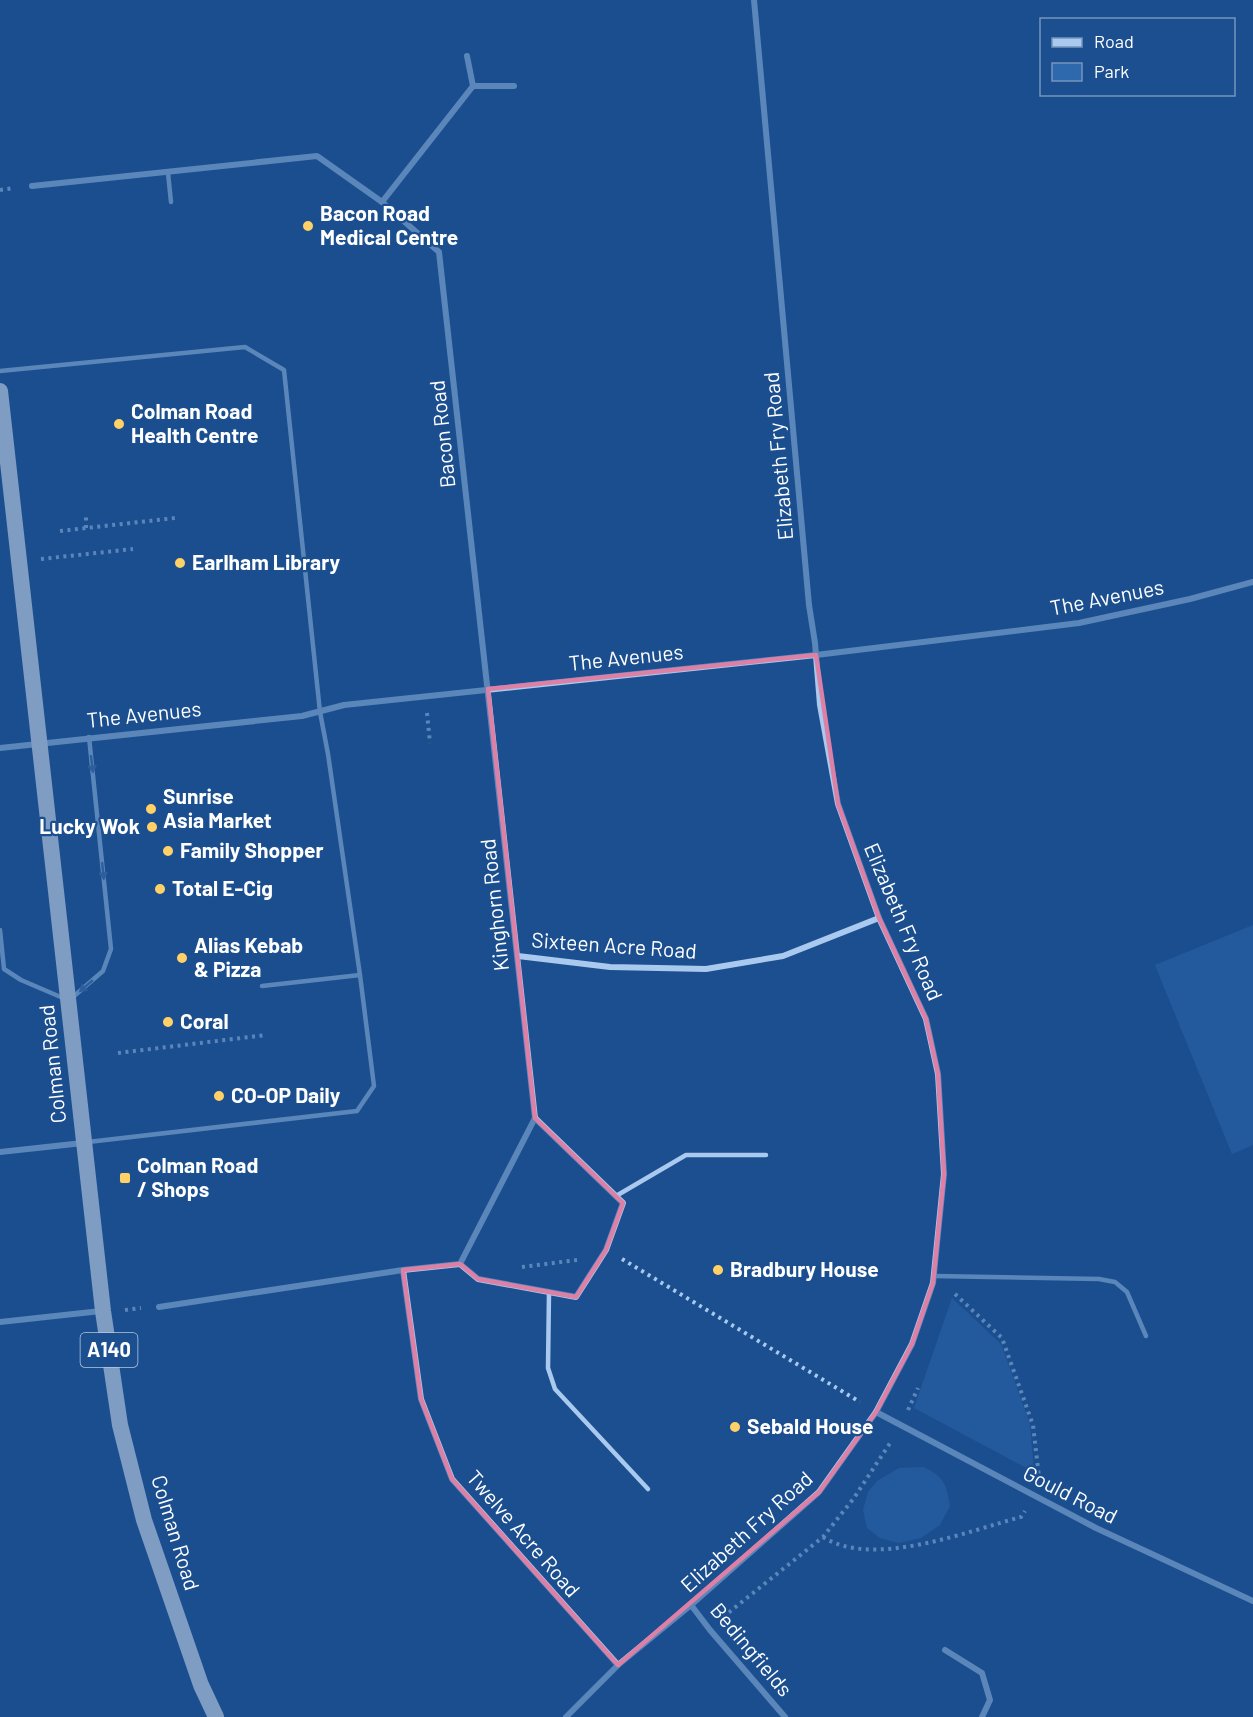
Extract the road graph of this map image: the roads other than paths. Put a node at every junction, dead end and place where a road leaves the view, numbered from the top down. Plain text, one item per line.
1 (754, 0) edge
2 (467, 56) dead end
3 (473, 86) junction
4 (514, 86) dead end
5 (168, 173) junction
6 (32, 186) dead end
7 (171, 202) dead end
8 (381, 202) junction
9 (0, 371) edge
10 (0, 391) edge
11 (5, 470) edge
12 (1253, 582) edge
13 (816, 656) junction
14 (488, 689) junction
15 (320, 712) junction
16 (89, 737) junction
17 (40, 743) junction
18 (0, 748) edge
19 (879, 918) junction
20 (0, 930) edge
21 (518, 956) junction
22 (360, 975) junction
23 (262, 986) dead end
24 (69, 1001) junction
25 (535, 1118) junction
26 (84, 1143) junction
27 (0, 1152) edge
28 (766, 1155) dead end
29 (616, 1196) junction
30 (460, 1264) junction
31 (403, 1270) junction
32 (934, 1276) junction
33 (549, 1292) junction
34 (159, 1307) road end
35 (103, 1311) junction
36 (0, 1322) edge
37 (1146, 1336) dead end
38 (876, 1412) junction
39 (648, 1489) dead end
40 (1253, 1601) edge
41 (691, 1605) junction
42 (945, 1650) dead end
43 (618, 1665) junction
44 (216, 1717) edge
45 (566, 1717) edge
46 (785, 1717) edge
47 (982, 1717) edge

1 - 13 street, Elizabeth Fry Road
2 - 3 street
3 - 4 street
3 - 8 street
5 - 6 street, Bacon Road
5 - 7 lane
5 - 8 street, Bacon Road
8 - 14 street, Bacon Road
9 - 15 lane
10 - 11 highway, Colman Road / A140
11 - 17 highway, Colman Road / A140
12 - 13 street, The Avenues
13 - 14 street, The Avenues
13 - 19 street, Elizabeth Fry Road
14 - 15 street, The Avenues
14 - 21 street, Kinghorn Road
15 - 16 street, The Avenues
15 - 22 lane
16 - 17 street, The Avenues
16 -> 24 lane
17 - 18 street, The Avenues
17 - 24 highway, Colman Road / A140
19 - 21 street, Sixteen Acre Road
19 - 32 street, Elizabeth Fry Road
20 - 24 lane
21 - 25 street, Kinghorn Road
22 - 23 lane
22 - 26 lane
24 - 26 highway, Colman Road / A140
25 - 29 street
25 - 30 street
26 - 27 street
26 - 35 highway, Colman Road / A140
28 - 29 lane
29 - 33 street
30 - 31 street
30 - 33 street
31 - 34 street
31 - 43 street, Twelve Acre Road
32 - 37 lane
32 - 38 street, Elizabeth Fry Road
33 - 39 lane
35 - 36 street
35 - 44 highway, Colman Road / A140
38 - 40 street, Gould Road
38 - 41 street, Elizabeth Fry Road
41 - 43 street, Elizabeth Fry Road
41 - 46 street, Bedingfields
42 - 47 street
43 - 45 street, Elizabeth Fry Road

